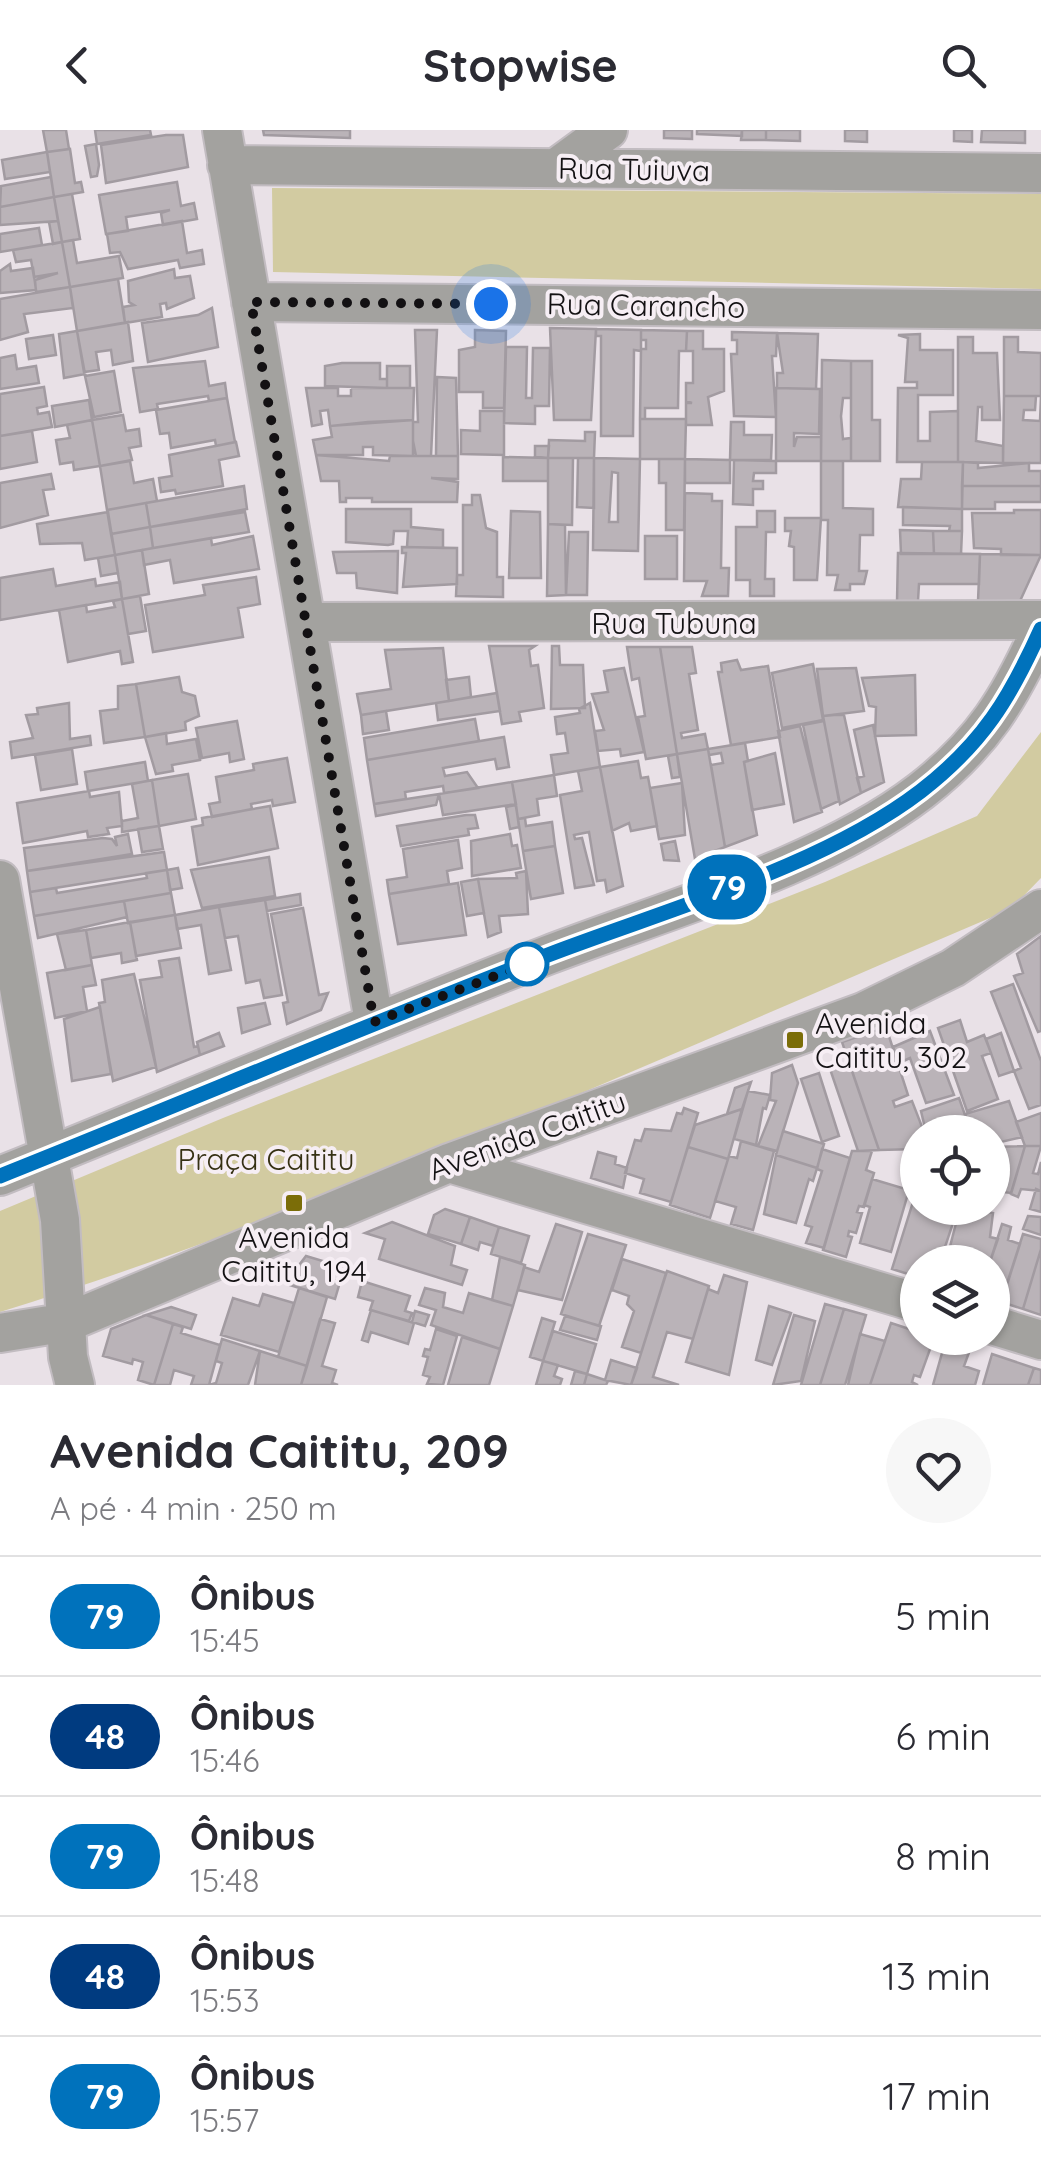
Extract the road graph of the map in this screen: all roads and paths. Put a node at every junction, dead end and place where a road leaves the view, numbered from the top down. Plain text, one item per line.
1 (608, 130) edge
2 (224, 148) edge
3 (556, 168) junction
4 (1041, 173) edge
5 (251, 302) junction
6 (1041, 310) edge
7 (1041, 620) edge
8 (307, 622) junction
9 (1041, 629) edge
10 (0, 880) edge
11 (1041, 909) edge
12 (374, 1022) junction
13 (48, 1157) junction
14 (449, 1163) junction
15 (0, 1176) edge
16 (900, 1298) edge
17 (68, 1322) junction
18 (1010, 1331) edge
19 (0, 1332) edge
20 (1041, 1340) edge
21 (75, 1385) edge

1 - 3 street
2 - 3 street, Rua Tuiuva
2 - 5 street
3 - 4 street, Rua Tuiuva
5 - 6 street, Rua Carancho
5 - 8 street
7 - 8 street, Rua Tubuna
8 - 12 street
9 - 12 street
10 - 13 street
11 - 14 street, Avenida Caititu
12 - 13 street
13 - 15 street
13 - 17 street
14 - 16 street
14 - 17 street, Avenida Caititu
17 - 19 street, Avenida Caititu
17 - 21 street
18 - 20 street

